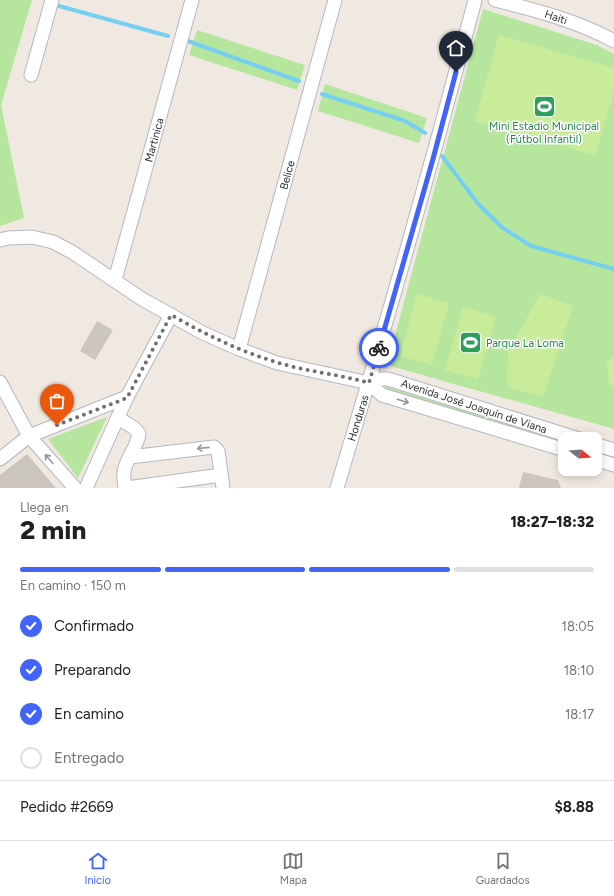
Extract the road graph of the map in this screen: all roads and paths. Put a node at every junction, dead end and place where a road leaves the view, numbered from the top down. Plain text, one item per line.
1 (52, 0) edge
2 (192, 0) edge
3 (334, 0) edge
4 (475, 0) edge
5 (495, 0) edge
6 (614, 41) edge
7 (31, 75) dead end
8 (0, 240) edge
9 (115, 280) junction
10 (171, 315) junction
11 (239, 349) junction
12 (0, 382) edge
13 (369, 383) junction
14 (127, 398) junction
15 (118, 418) junction
16 (535, 425) junction
17 (558, 432) edge
18 (29, 436) junction
19 (530, 440) junction
20 (602, 446) edge
21 (558, 448) edge
22 (614, 450) edge
23 (130, 457) junction
24 (0, 459) edge
25 (602, 461) edge
26 (614, 465) edge
27 (222, 475) junction
28 (75, 488) edge
29 (86, 488) edge
30 (126, 488) edge
31 (223, 488) edge
32 (337, 488) edge

1 - 7 street
2 - 9 street, Martinica
3 - 11 street, Belice
4 - 13 street, Honduras
5 - 6 street, Haiti
8 - 9 street, Avenida José Joaquín de Viana
9 - 10 street, Avenida José Joaquín de Viana
10 - 11 street, Avenida José Joaquín de Viana
10 - 14 street
11 - 13 street, Avenida José Joaquín de Viana
12 - 18 street
13 - 16 street, Avenida José Joaquín de Viana
13 -> 19 street, Avenida José Joaquín de Viana
13 - 32 street, Honduras
14 - 15 street
14 - 18 street
15 - 23 street
15 - 29 street
16 - 17 street, Avenida José Joaquín de Viana
16 - 19 street
18 - 24 street
28 -> 18 street
19 - 21 street, Avenida José Joaquín de Viana
20 - 22 street
27 -> 23 street
23 - 30 street
25 - 26 street
27 - 30 street
27 - 31 street

